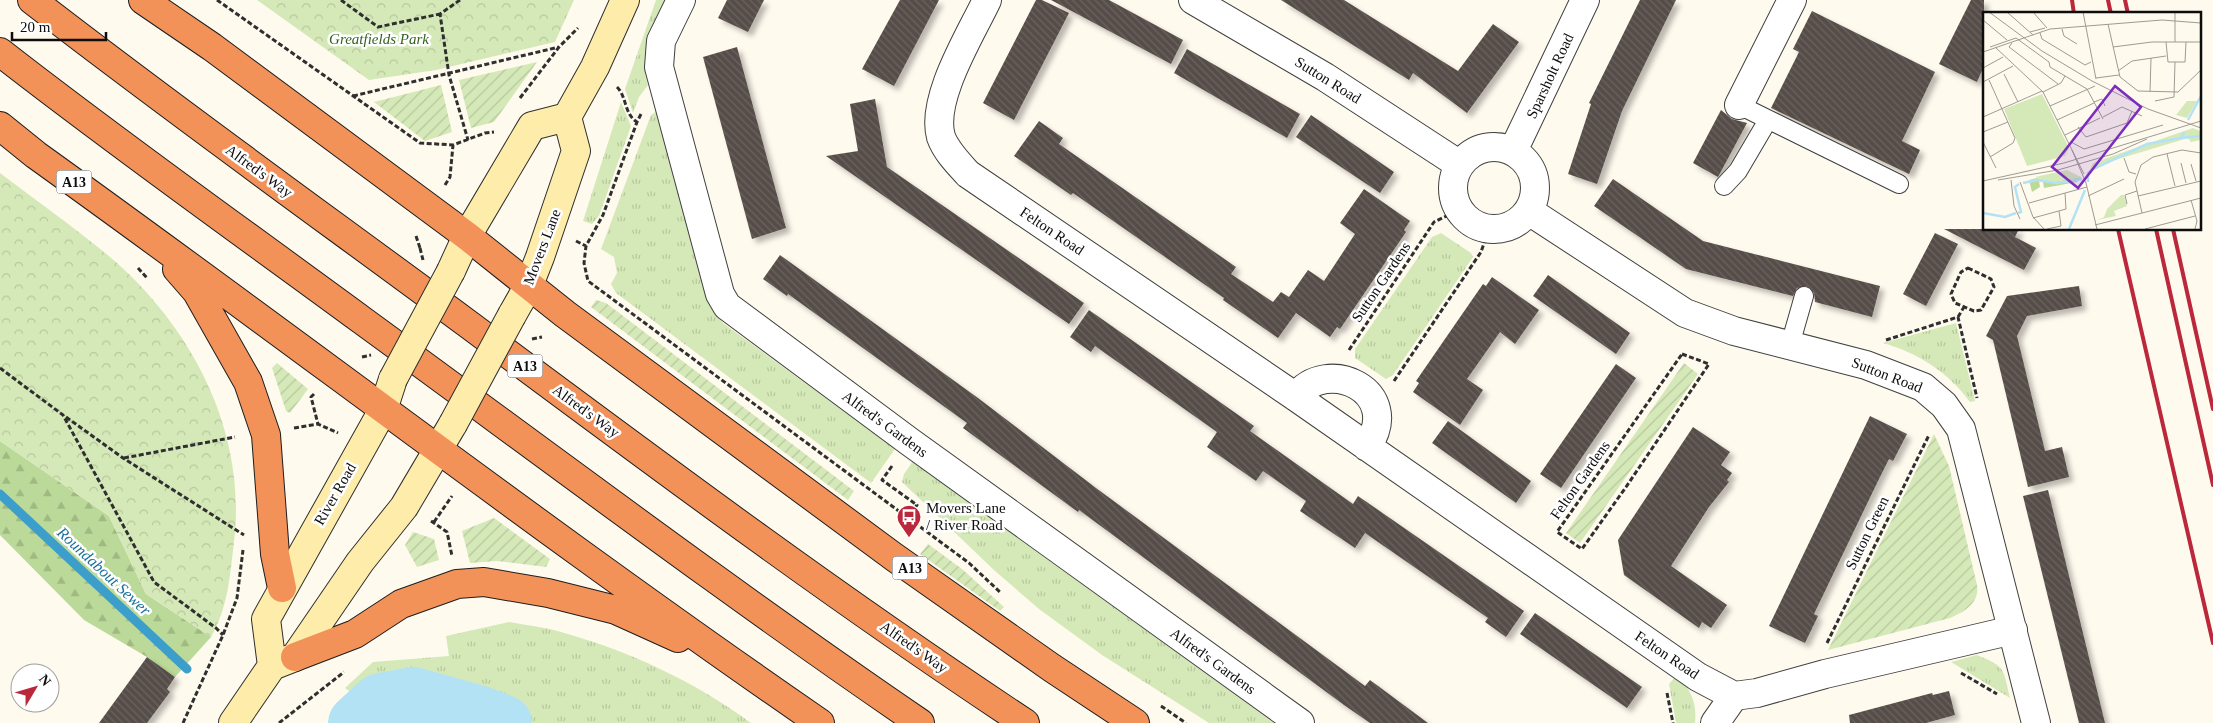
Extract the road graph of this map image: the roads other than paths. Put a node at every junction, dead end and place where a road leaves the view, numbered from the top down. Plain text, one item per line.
1 (32, 0) edge
2 (143, 0) edge
3 (625, 0) edge
4 (987, 0) edge
5 (1193, 0) edge
6 (1586, 0) edge
7 (1792, 0) edge
8 (680, 3) edge
9 (0, 52) edge
10 (1739, 105) joint
11 (567, 117) junction
12 (1768, 120) junction
13 (0, 126) edge
14 (1513, 152) junction
15 (1460, 165) junction
16 (1899, 184) dead end
17 (1724, 186) dead end
18 (1529, 211) junction
19 (467, 236) junction
20 (150, 237) junction
21 (529, 285) junction
22 (1804, 296) dead end
23 (1790, 345) junction
24 (1296, 397) junction
25 (383, 410) junction
26 (1367, 447) junction
27 (438, 450) junction
28 (282, 588) junction
29 (2013, 630) junction
30 (284, 661) junction
31 (732, 662) junction
32 (1734, 696) junction
33 (2033, 711) edge
34 (234, 723) edge
35 (820, 723) edge
36 (920, 723) edge
37 (1025, 723) edge
38 (1135, 723) edge
39 (1300, 723) edge
40 (1715, 723) edge

1 - 37 highway, Alfred's Way / A13
2 - 19 highway, A13
3 - 11 street
4 - 24 street, Felton Road
5 - 15 street, Sutton Road
6 - 14 street, Sparsholt Road
7 - 10 street
8 - 39 street, Alfred's Gardens
9 - 36 highway
10 - 12 lane
11 - 19 street
11 - 21 street, Movers Lane
12 - 16 lane
12 - 17 lane
13 - 20 highway, A13
14 - 15 street
14 - 18 street
15 - 18 street
18 - 23 street, Sutton Road
19 - 21 highway, A13
19 - 25 street, River Road, bridge
20 - 25 highway, A13
20 - 28 highway, A13
21 - 27 street, Movers Lane, bridge
21 - 38 highway, A13
22 - 23 lane
23 - 29 street, Sutton Road
24 - 26 street, Felton Road
24 - 26 street
25 - 27 highway, A13
25 - 28 street, River Road
26 - 32 street, Felton Road
27 - 30 street
27 - 31 highway, A13
28 - 30 street, River Road
29 - 32 street
29 - 33 street, Sutton Road
30 - 31 highway
30 - 34 street
31 - 35 highway, A13
32 - 40 street

